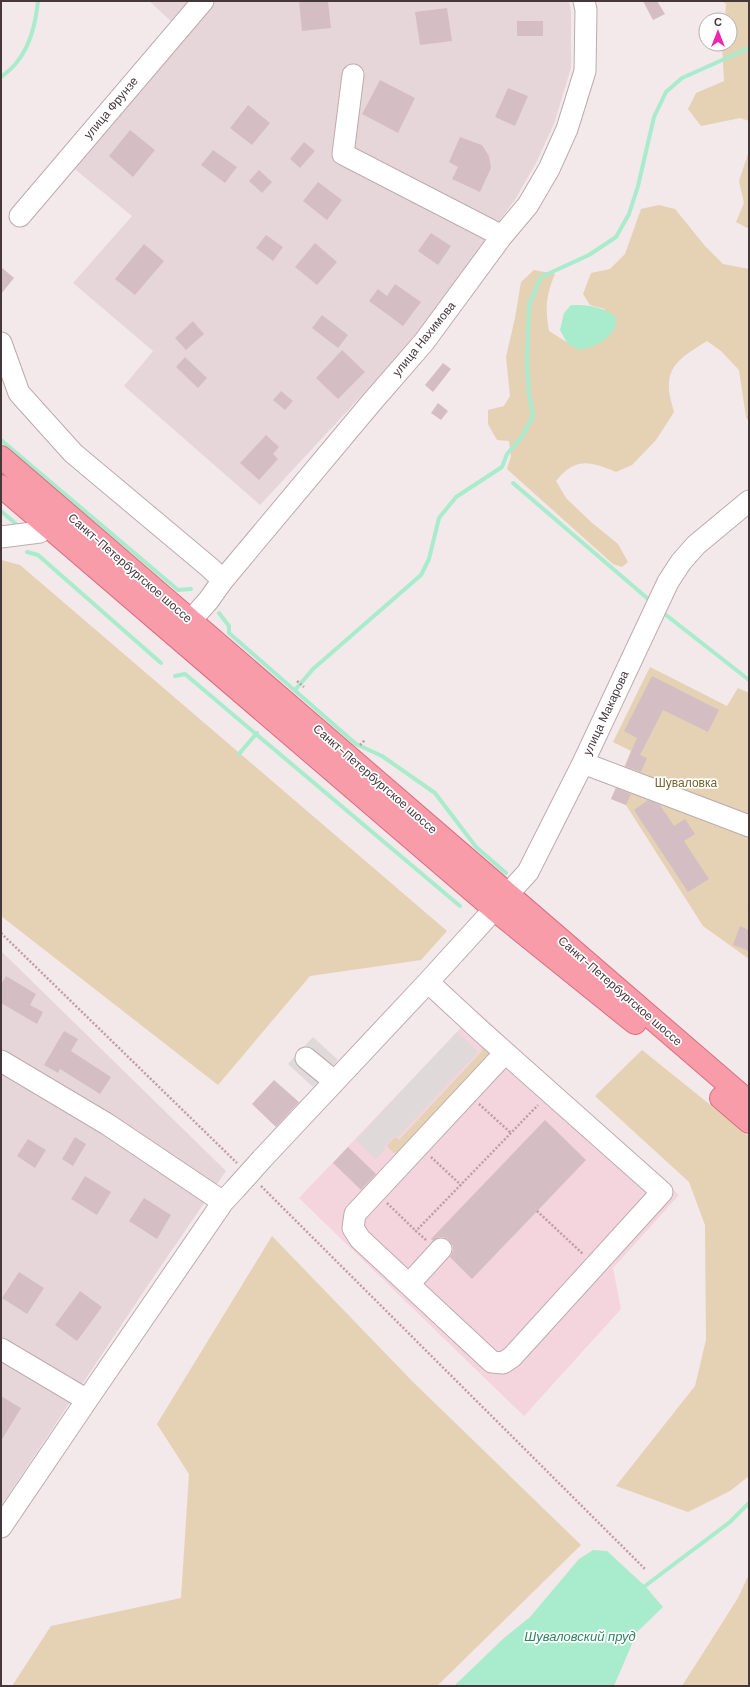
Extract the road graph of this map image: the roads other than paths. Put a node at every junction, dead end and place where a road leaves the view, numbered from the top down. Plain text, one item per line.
1 (203, 1) edge
2 (584, 1) edge
3 (353, 75) dead end
4 (20, 216) dead end
5 (502, 236) junction
6 (1, 344) edge
7 (1, 457) edge
8 (1, 486) edge
9 (749, 501) edge
10 (47, 527) junction
11 (1, 538) edge
12 (223, 580) junction
13 (191, 620) junction
14 (176, 636) junction
15 (583, 763) junction
16 (749, 826) edge
17 (502, 902) junction
18 (428, 982) junction
19 (505, 1053) junction
20 (306, 1058) dead end
21 (1, 1061) edge
22 (334, 1081) junction
23 (749, 1102) edge
24 (749, 1122) edge
25 (242, 1180) junction
26 (440, 1251) road end
27 (409, 1284) junction
28 (1, 1349) edge
29 (87, 1400) junction
30 (1, 1527) edge

1 - 4 street, улица Фрунзе
2 - 5 street, улица Нахимова
3 - 5 street
5 - 12 street, улица Нахимова
6 - 12 street
7 - 13 main road, Санкт-Петербургское шоссе
8 - 10 main road, Санкт-Петербургское шоссе
9 - 15 street, улица Макарова
10 - 11 street
10 - 14 main road, Санкт-Петербургское шоссе
12 - 13 street, улица Нахимова
13 - 14 street, улица Нахимова
13 - 17 main road, Санкт-Петербургское шоссе
14 - 17 main road, Санкт-Петербургское шоссе
15 - 16 street
15 - 17 street, улица Макарова
17 - 18 street, улица Макарова
17 - 23 main road, Санкт-Петербургское шоссе
17 - 24 main road, Санкт-Петербургское шоссе
18 - 19 street
18 - 22 street, улица Макарова
19 - 27 street
19 - 27 street
20 - 22 street
21 - 25 street
22 - 25 street, улица Макарова
25 - 29 street, улица Макарова
26 - 27 street
28 - 29 street
29 - 30 street, улица Макарова

